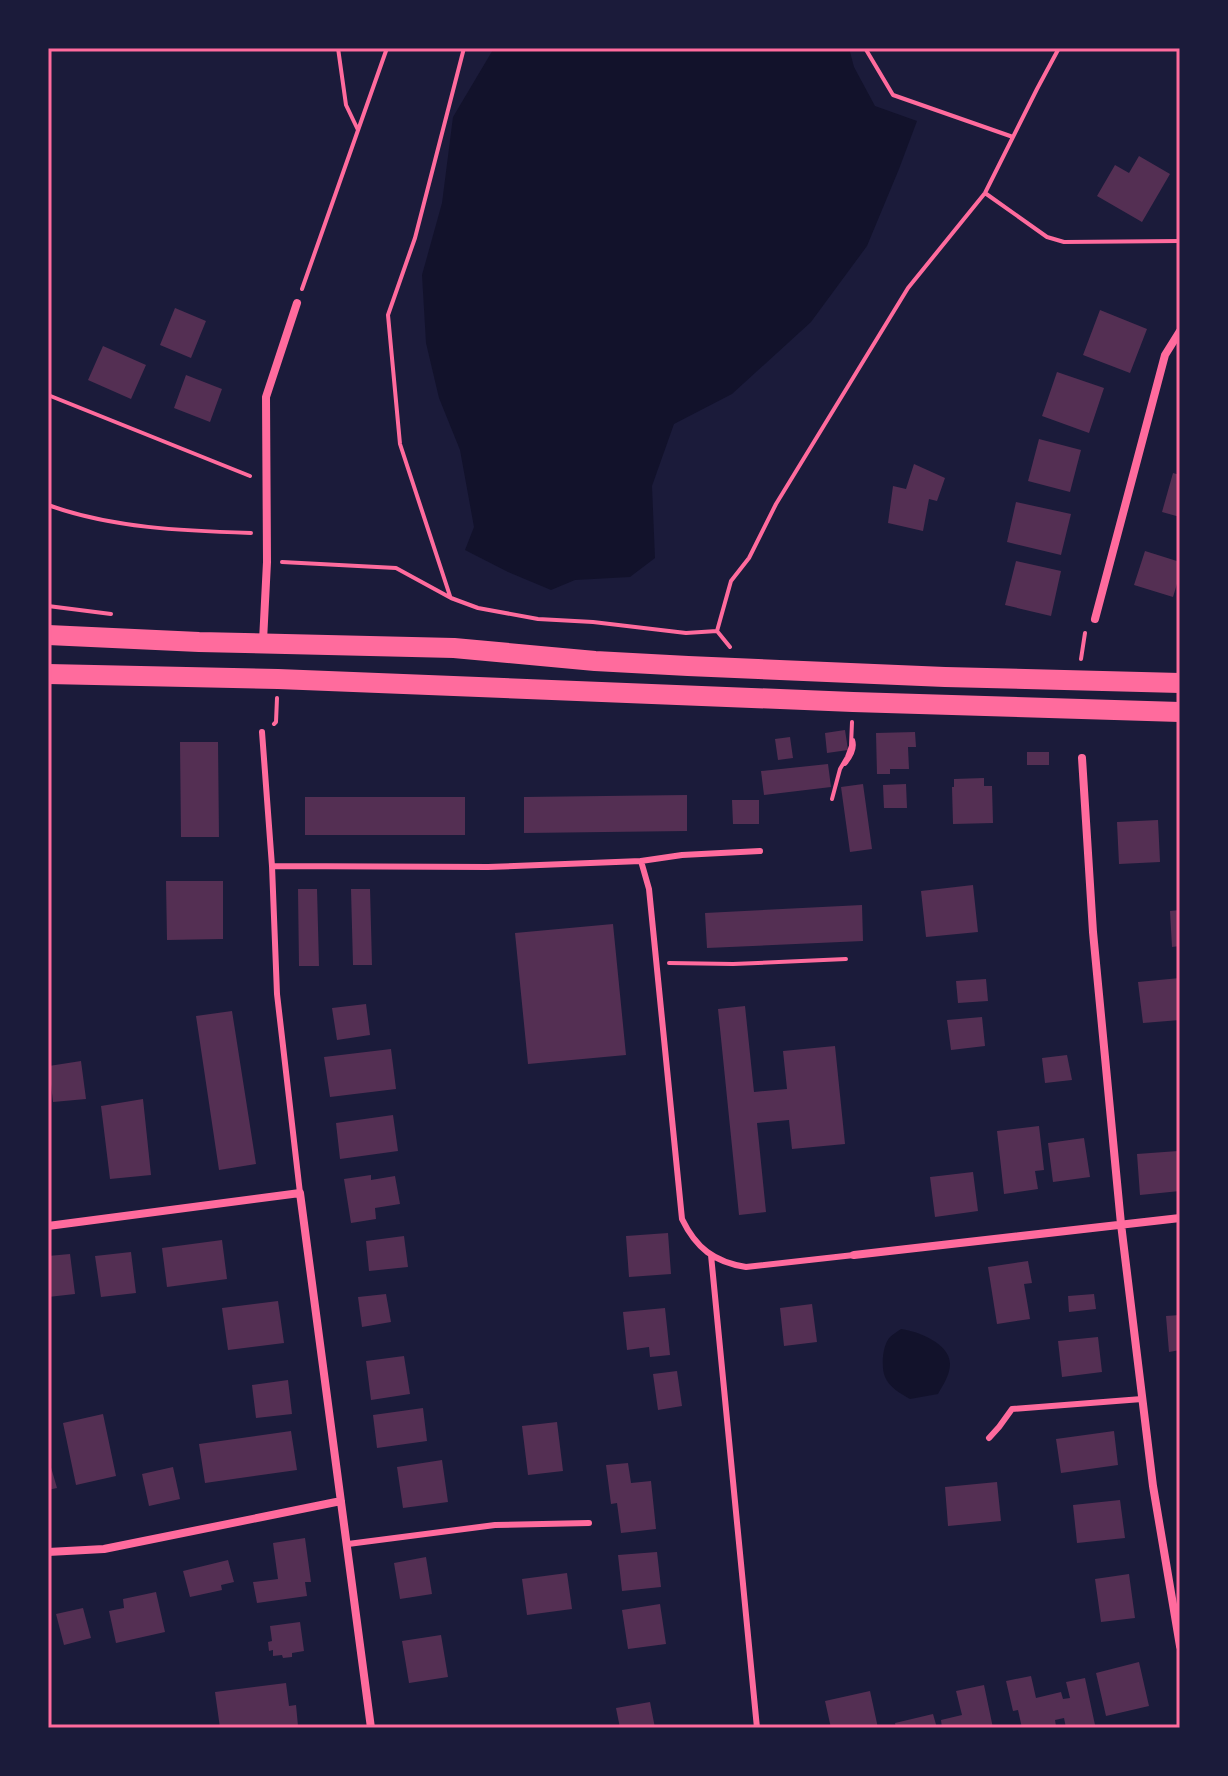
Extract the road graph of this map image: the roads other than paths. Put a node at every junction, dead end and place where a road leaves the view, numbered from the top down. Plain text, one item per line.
1 (297, 303) road end
2 (1180, 331) edge
3 (1095, 619) dead end
4 (48, 635) edge
5 (263, 643) junction
6 (48, 674) edge
7 (1180, 683) edge
8 (1180, 712) edge
9 (262, 732) road end
10 (1082, 758) dead end
11 (760, 851) dead end
12 (641, 861) junction
13 (272, 866) junction
14 (300, 1193) junction
15 (1180, 1218) edge
16 (1121, 1224) junction
17 (48, 1226) edge
18 (711, 1255) junction
19 (854, 1255) joint
20 (1142, 1399) junction
21 (989, 1438) dead end
22 (341, 1501) junction
23 (589, 1523) dead end
24 (348, 1544) junction
25 (48, 1552) edge
26 (1180, 1646) edge
27 (371, 1728) edge
28 (757, 1728) edge

1 - 5 street
2 - 3 street
4 - 5 main road
5 - 7 main road
6 - 8 main road
9 - 13 lane
10 - 16 street
11 - 12 lane
12 - 13 lane
12 - 18 lane
13 - 14 lane
14 - 17 street
14 - 22 street
15 - 16 street
16 - 19 street
16 - 20 street
18 - 19 lane
18 - 28 lane
20 - 21 lane
20 - 26 street
22 - 24 street
22 - 25 street
23 - 24 lane
24 - 27 street

